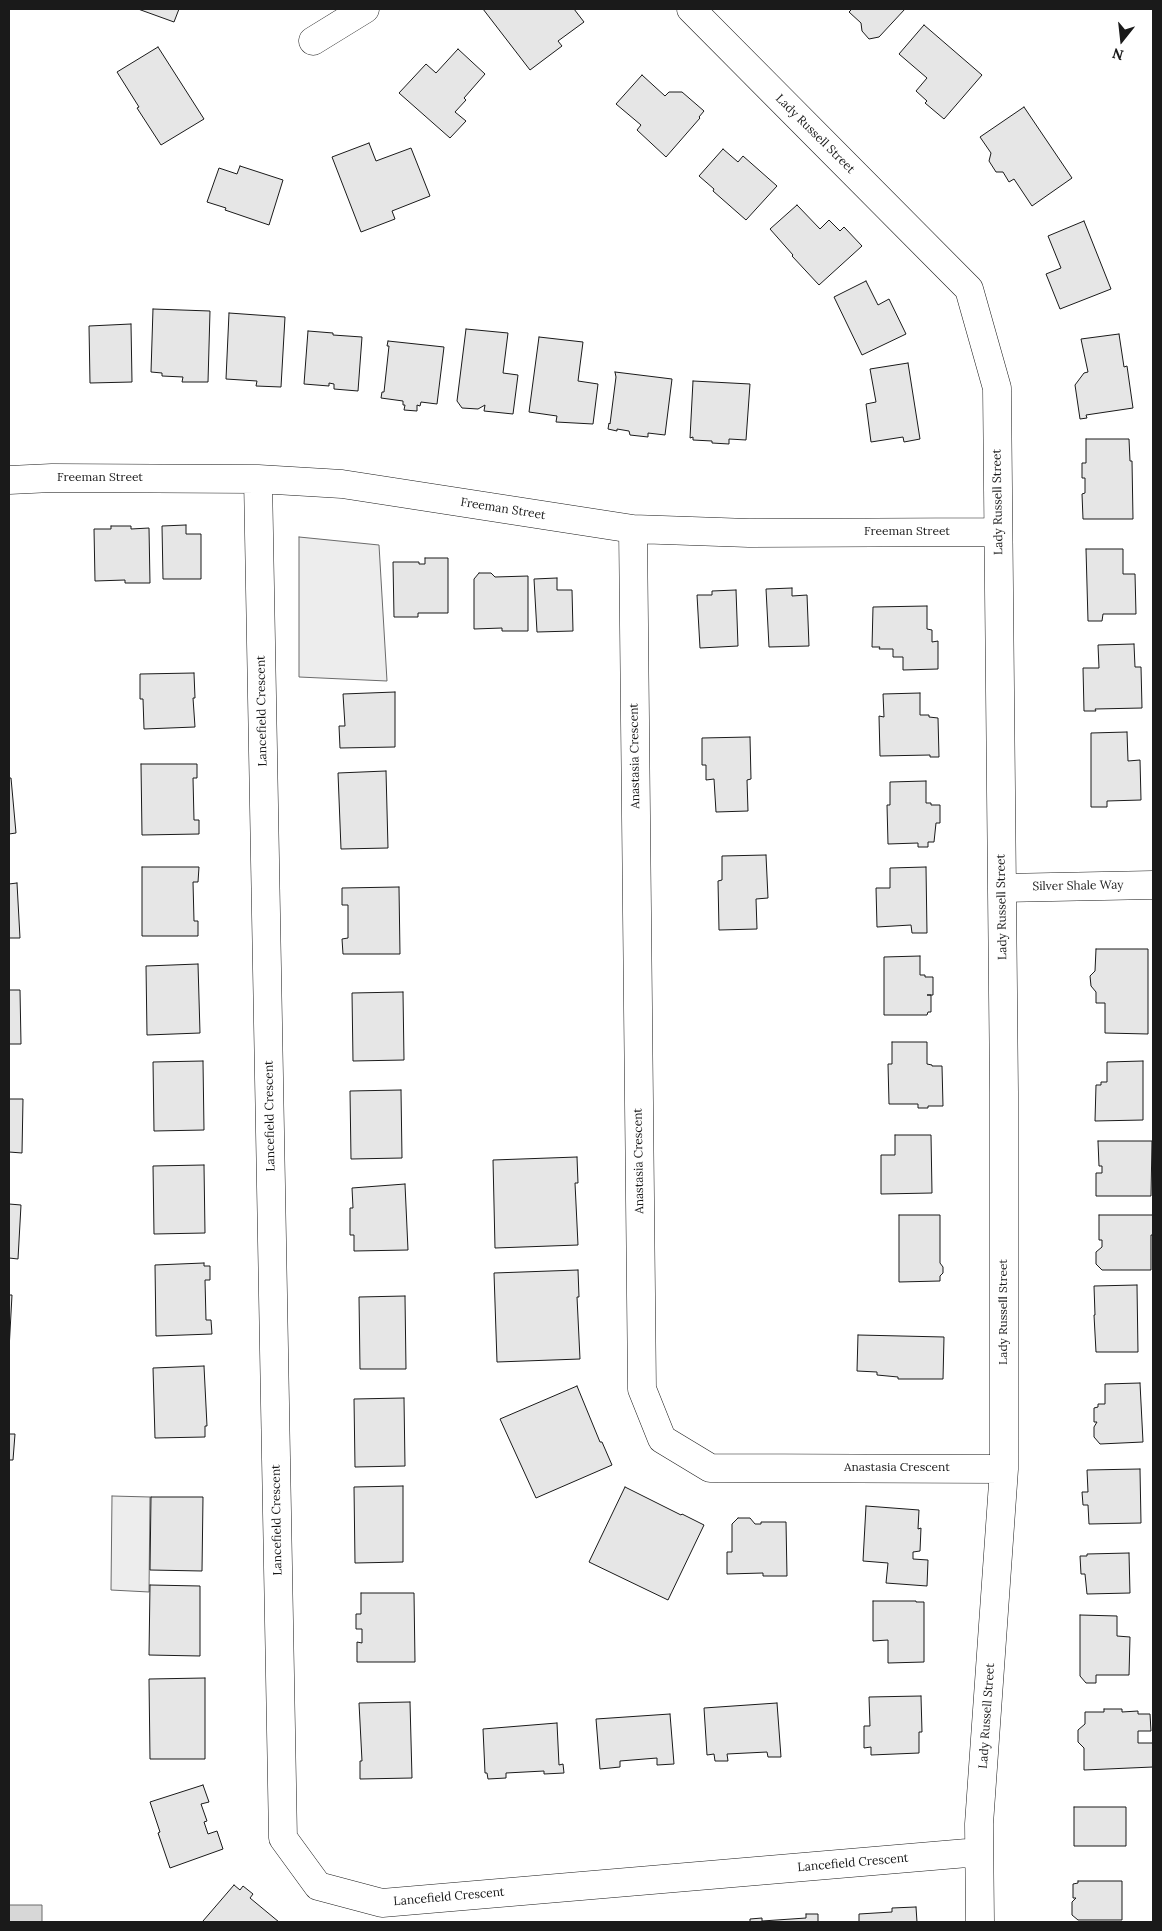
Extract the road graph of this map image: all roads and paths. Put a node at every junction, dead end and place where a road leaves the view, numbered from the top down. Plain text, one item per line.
1 (365, 9) edge
2 (690, 9) edge
3 (313, 41) dead end
4 (258, 479) junction
5 (9, 480) edge
6 (633, 529) junction
7 (998, 532) junction
8 (1153, 885) edge
9 (1002, 888) junction
10 (1004, 1469) junction
11 (979, 1852) junction
12 (980, 1922) edge

1 - 3 street
2 - 7 street, Lady Russell Street
4 - 5 street, Freeman Street
4 - 6 street, Freeman Street
4 - 11 street, Lancefield Crescent
6 - 7 street, Freeman Street
6 - 10 street, Anastasia Crescent
7 - 9 street, Lady Russell Street
8 - 9 street, Silver Shale Way
9 - 10 street, Lady Russell Street
10 - 11 street, Lady Russell Street
11 - 12 street, Lady Russell Street

